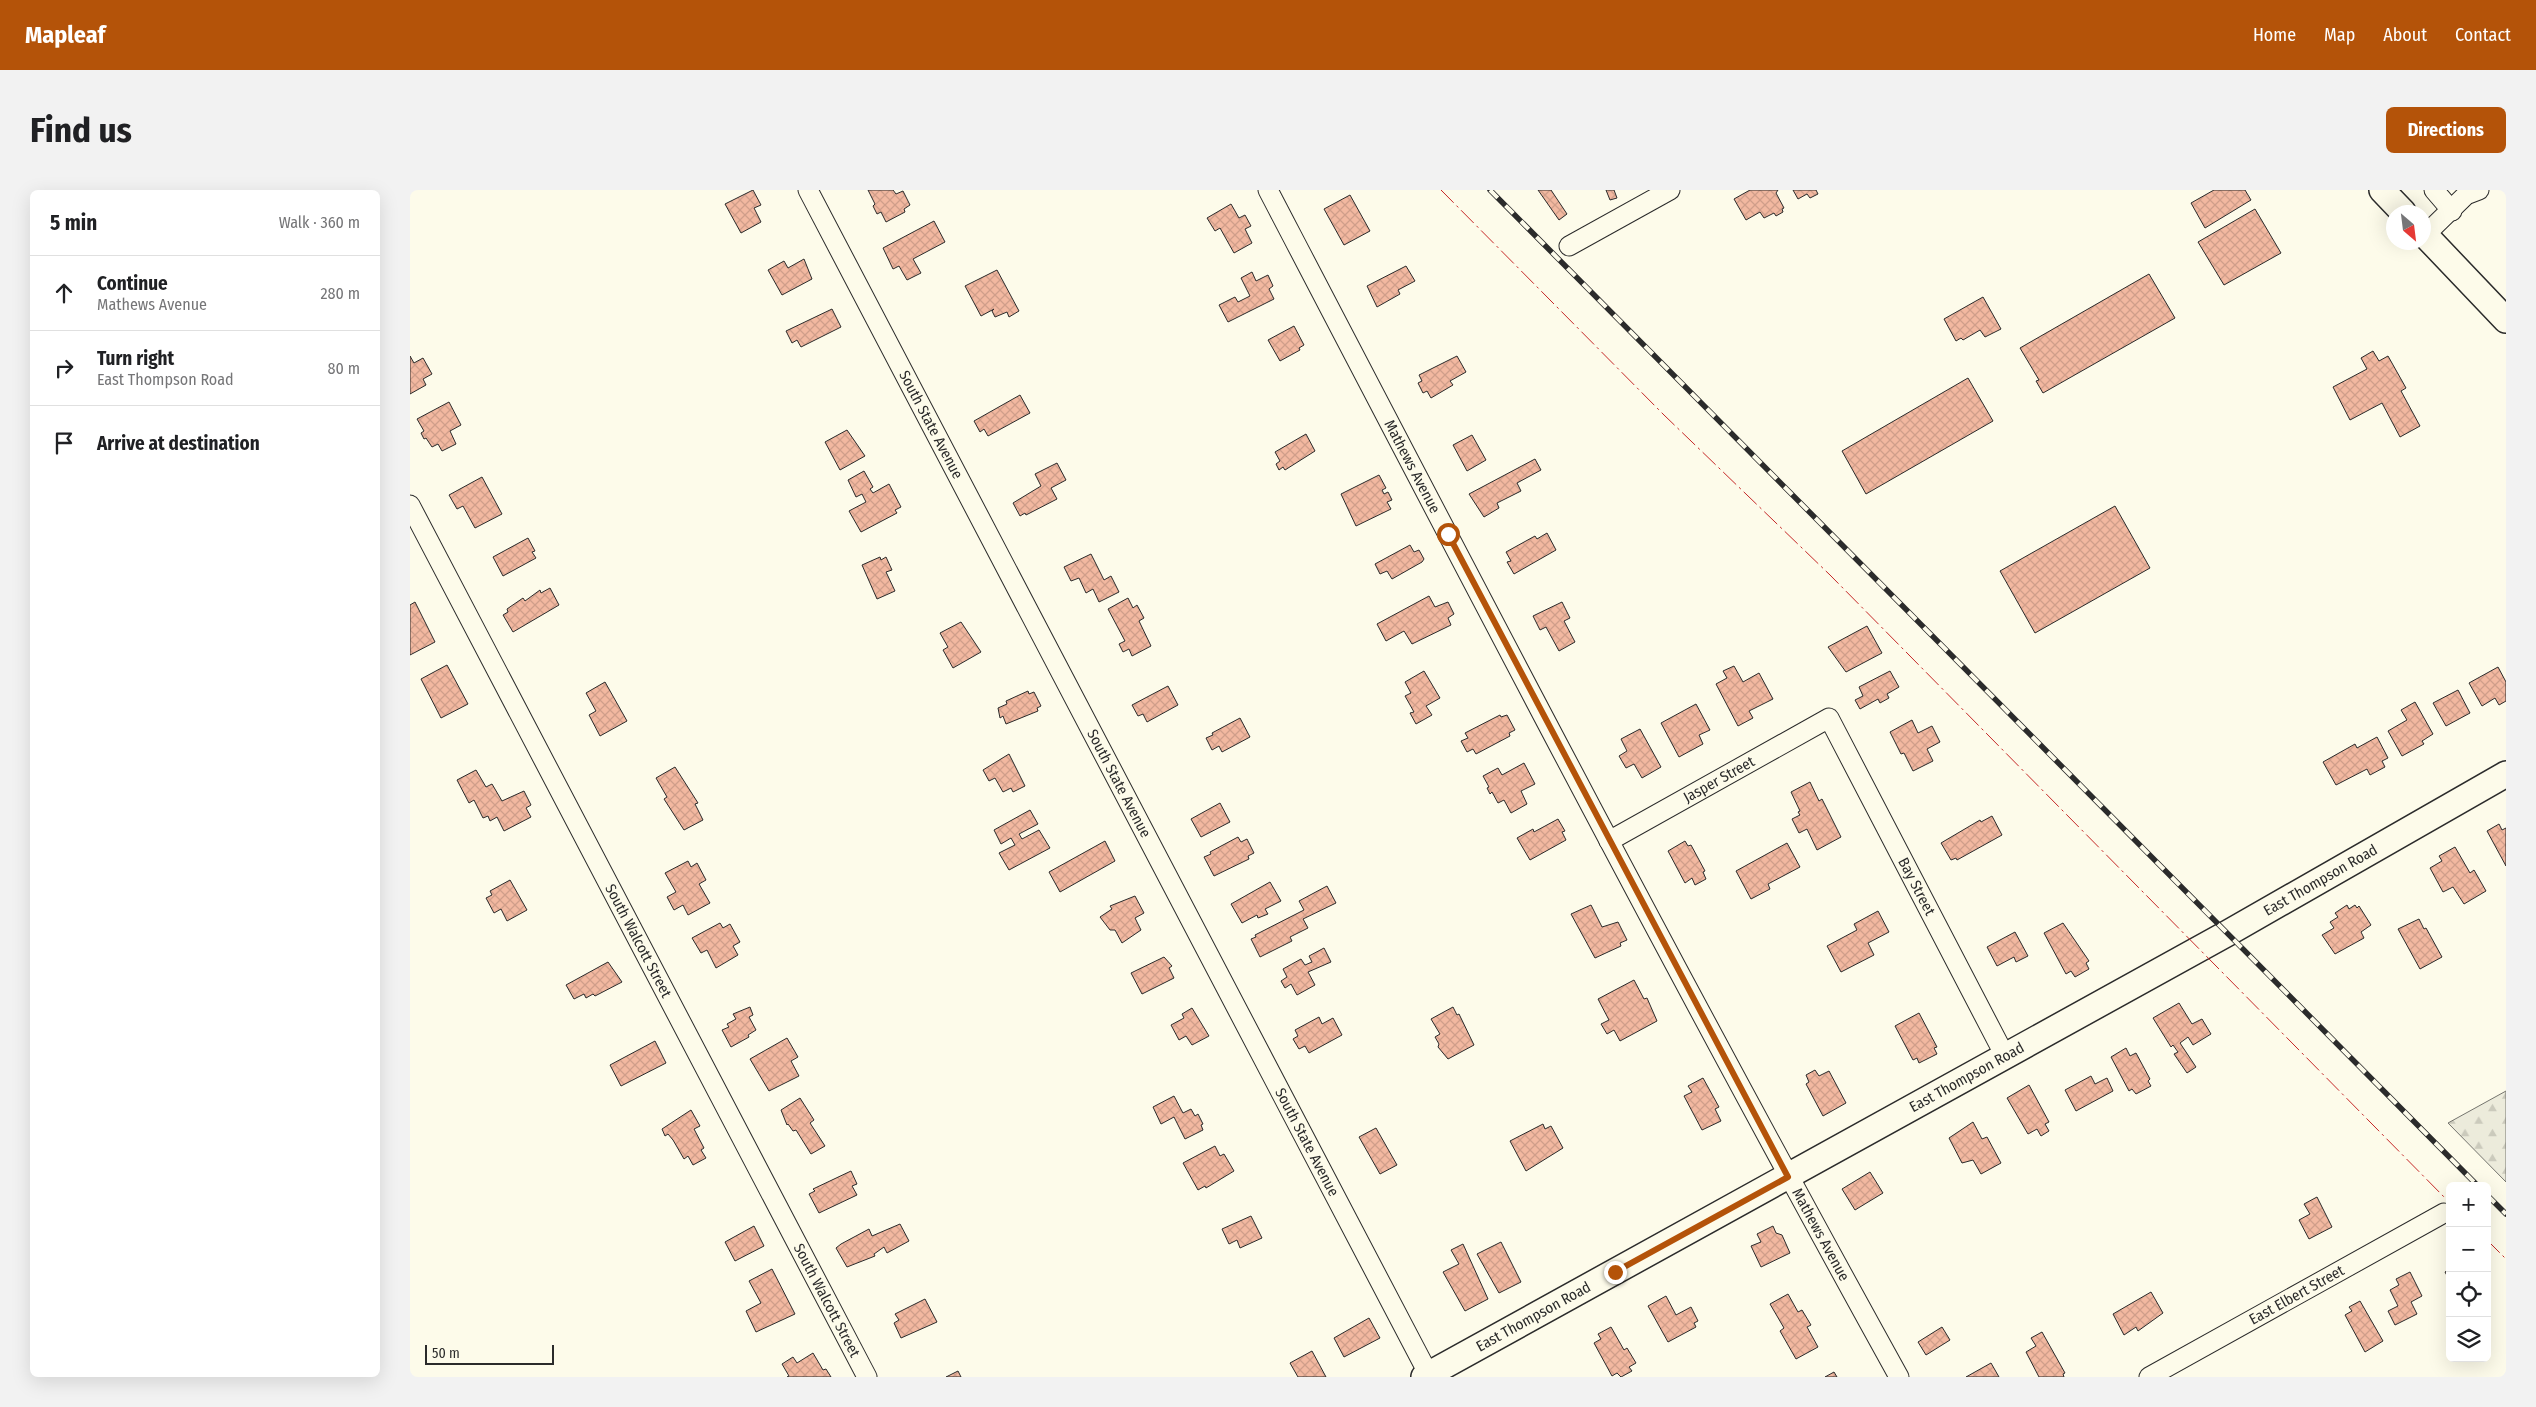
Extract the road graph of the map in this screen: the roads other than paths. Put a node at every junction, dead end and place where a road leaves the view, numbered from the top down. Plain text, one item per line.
1 (808, 190) edge
2 (1268, 190) edge
3 (1670, 190) edge
4 (2382, 190) edge
5 (2434, 190) edge
6 (2479, 190) edge
7 (2396, 205) edge
8 (2452, 211) junction
9 (2431, 229) edge
10 (2431, 242) edge
11 (1569, 246) dead end
12 (2506, 320) edge
13 (410, 505) edge
14 (1829, 718) joint
15 (2506, 774) edge
16 (1609, 841) junction
17 (2005, 1056) junction
18 (1788, 1177) junction
19 (2444, 1213) dead end
20 (1428, 1376) edge
21 (867, 1377) edge
22 (1899, 1377) edge
23 (2149, 1377) edge

1 - 20 street, South State Avenue
2 - 16 street, Mathews Avenue
3 - 11 street
4 - 7 main road
5 - 8 street
6 - 8 street
8 - 9 street
10 - 12 main road
13 - 21 street, South Walcott Street
14 - 16 street, Jasper Street
14 - 17 street, Bay Street
15 - 17 main road, East Thompson Road
16 - 18 street, Mathews Avenue
17 - 18 main road, East Thompson Road
18 - 20 main road, East Thompson Road
18 - 22 street, Mathews Avenue
19 - 23 street, East Elbert Street

